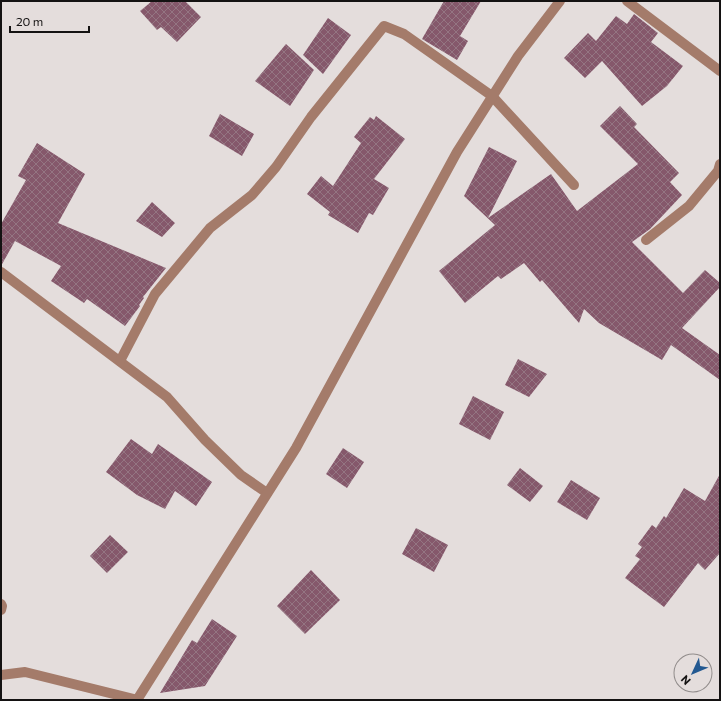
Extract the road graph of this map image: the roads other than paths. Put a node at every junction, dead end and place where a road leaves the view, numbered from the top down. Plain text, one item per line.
1 (560, 1) edge
2 (627, 1) edge
3 (720, 71) edge
4 (492, 96) junction
5 (720, 164) edge
6 (574, 184) dead end
7 (646, 240) dead end
8 (1, 272) edge
9 (120, 361) junction
10 (267, 493) junction
11 (1, 604) edge
12 (1, 610) edge
13 (1, 675) edge
14 (138, 700) edge

1 - 4 street
2 - 3 street
4 - 6 street
4 - 9 street
4 - 10 street
5 - 7 street
8 - 9 street
9 - 10 street
10 - 14 street
11 - 12 street
13 - 14 street

